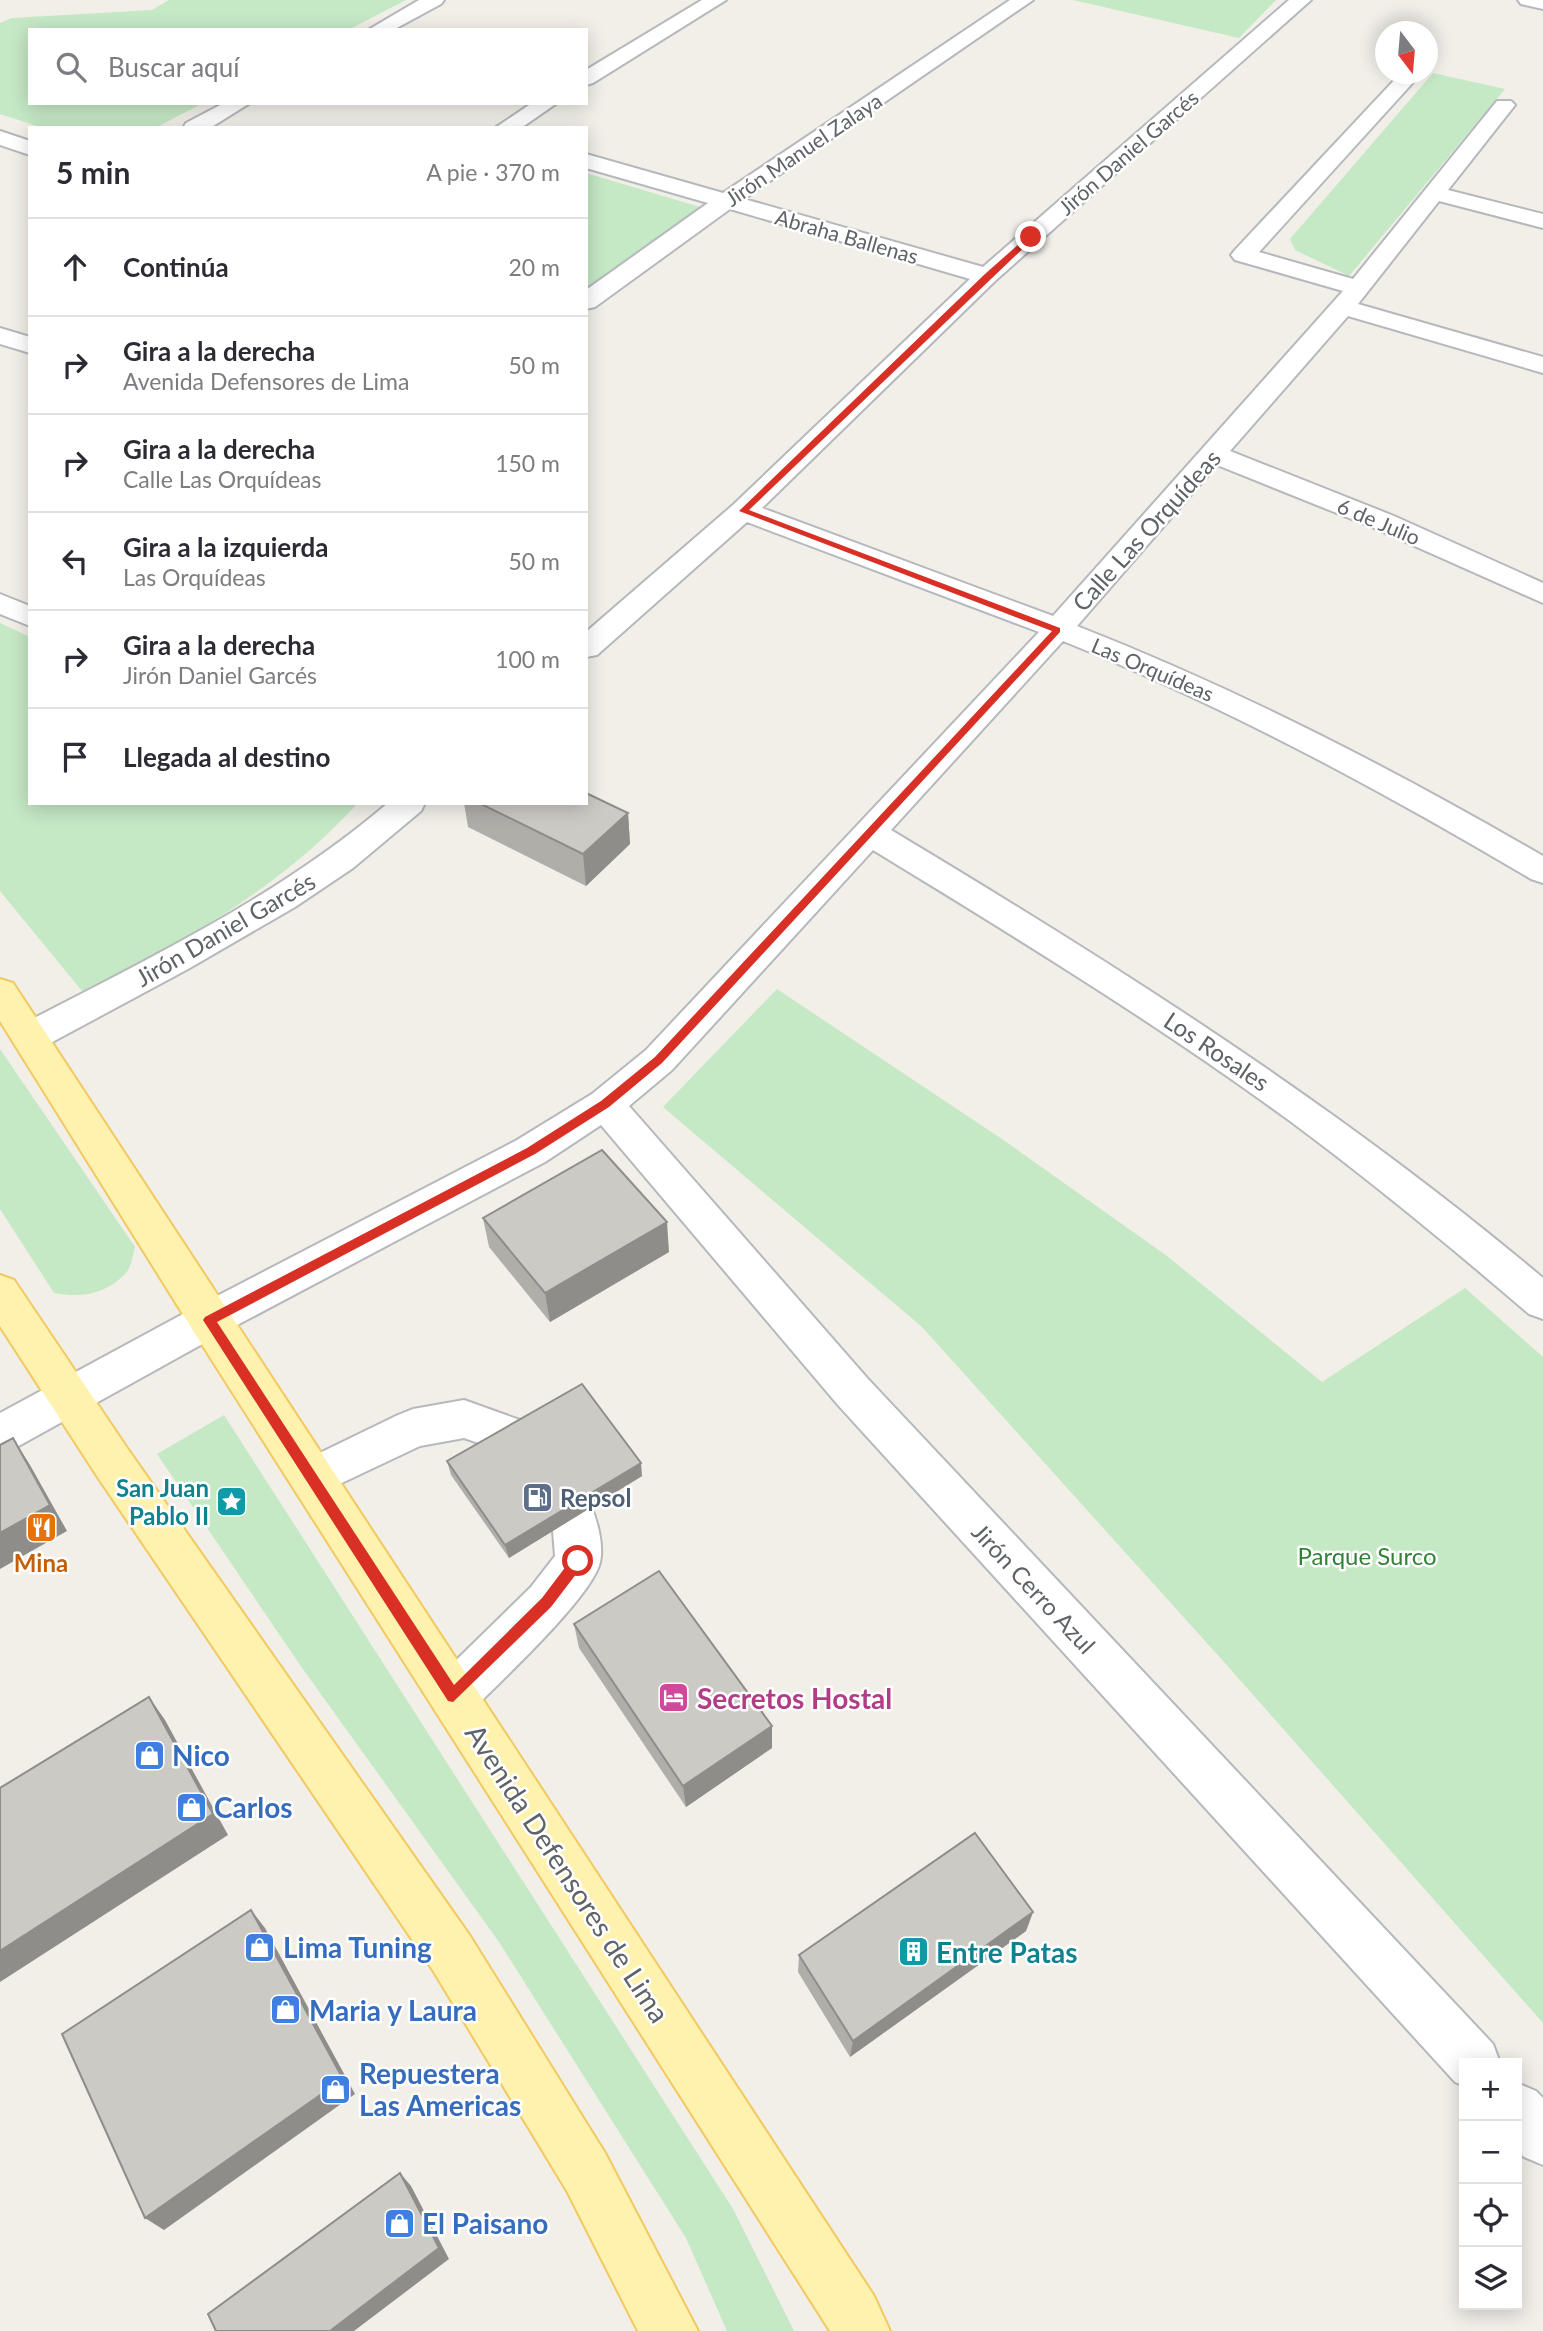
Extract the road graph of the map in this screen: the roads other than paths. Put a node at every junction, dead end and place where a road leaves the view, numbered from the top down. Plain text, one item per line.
1 (434, 0) edge
2 (716, 0) edge
3 (1023, 0) edge
4 (1301, 0) edge
5 (1528, 0) edge
6 (1543, 3) edge
7 (382, 28) edge
8 (588, 78) edge
9 (1401, 84) edge
10 (236, 105) edge
11 (544, 105) edge
12 (1504, 105) dead end
13 (198, 126) edge
14 (509, 126) edge
15 (0, 138) edge
16 (28, 147) edge
17 (588, 162) edge
18 (1434, 193) junction
19 (724, 202) junction
20 (1543, 221) edge
21 (987, 276) junction
22 (1351, 297) junction
23 (588, 301) edge
24 (0, 335) edge
25 (28, 345) edge
26 (1543, 365) edge
27 (1213, 454) junction
28 (743, 511) junction
29 (1543, 594) edge
30 (0, 603) edge
31 (28, 616) edge
32 (1057, 630) junction
33 (588, 646) edge
34 (406, 805) edge
35 (869, 832) junction
36 (1543, 871) edge
37 (0, 992) edge
38 (30, 1037) junction
39 (605, 1104) junction
40 (0, 1292) edge
41 (1543, 1301) edge
42 (209, 1320) junction
43 (68, 1396) junction
44 (0, 1435) edge
45 (516, 1437) edge
46 (312, 1478) junction
47 (574, 1518) edge
48 (453, 1696) junction
49 (1469, 2058) edge
50 (1522, 2115) edge
51 (1543, 2138) edge
52 (669, 2331) edge
53 (860, 2331) edge

1 - 7 street
2 - 8 street
3 - 19 street, Jirón Manuel Zalaya
4 - 21 street, Jirón Daniel Garcés
5 - 6 street
9 - 22 street
10 - 13 street
11 - 14 street
12 - 18 street, Calle Las Orquídeas
15 - 16 street
17 - 19 street, Abraha Ballenas
18 - 20 street
18 - 22 street, Calle Las Orquídeas
19 - 21 street, Abraha Ballenas
19 - 23 street, Jirón Manuel Zalaya
21 - 28 street, Jirón Daniel Garcés
22 - 26 street
22 - 27 street, Calle Las Orquídeas
24 - 25 street
27 - 29 street, 6 de Julio
27 - 32 street, Calle Las Orquídeas
28 - 32 street, Las Orquídeas
28 - 33 street, Jirón Daniel Garcés
30 - 31 street
32 - 35 street, Calle Las Orquídeas
32 - 36 street, Las Orquídeas
34 - 38 street, Jirón Daniel Garcés
35 - 39 street, Calle Las Orquídeas
35 - 41 street, Los Rosales
37 - 38 main road, Avenida Defensores de Lima
38 - 42 main road, Avenida Defensores de Lima
39 - 42 street, Calle Las Orquídeas
39 - 49 street, Jirón Cerro Azul
40 - 43 main road
42 - 43 street, Calle Las Orquídeas
42 - 46 main road, Avenida Defensores de Lima
43 - 44 street, Calle Las Orquídeas
43 - 52 main road
45 - 46 street
46 - 48 main road, Avenida Defensores de Lima
47 - 48 street
48 - 53 main road, Avenida Defensores de Lima
50 - 51 street

